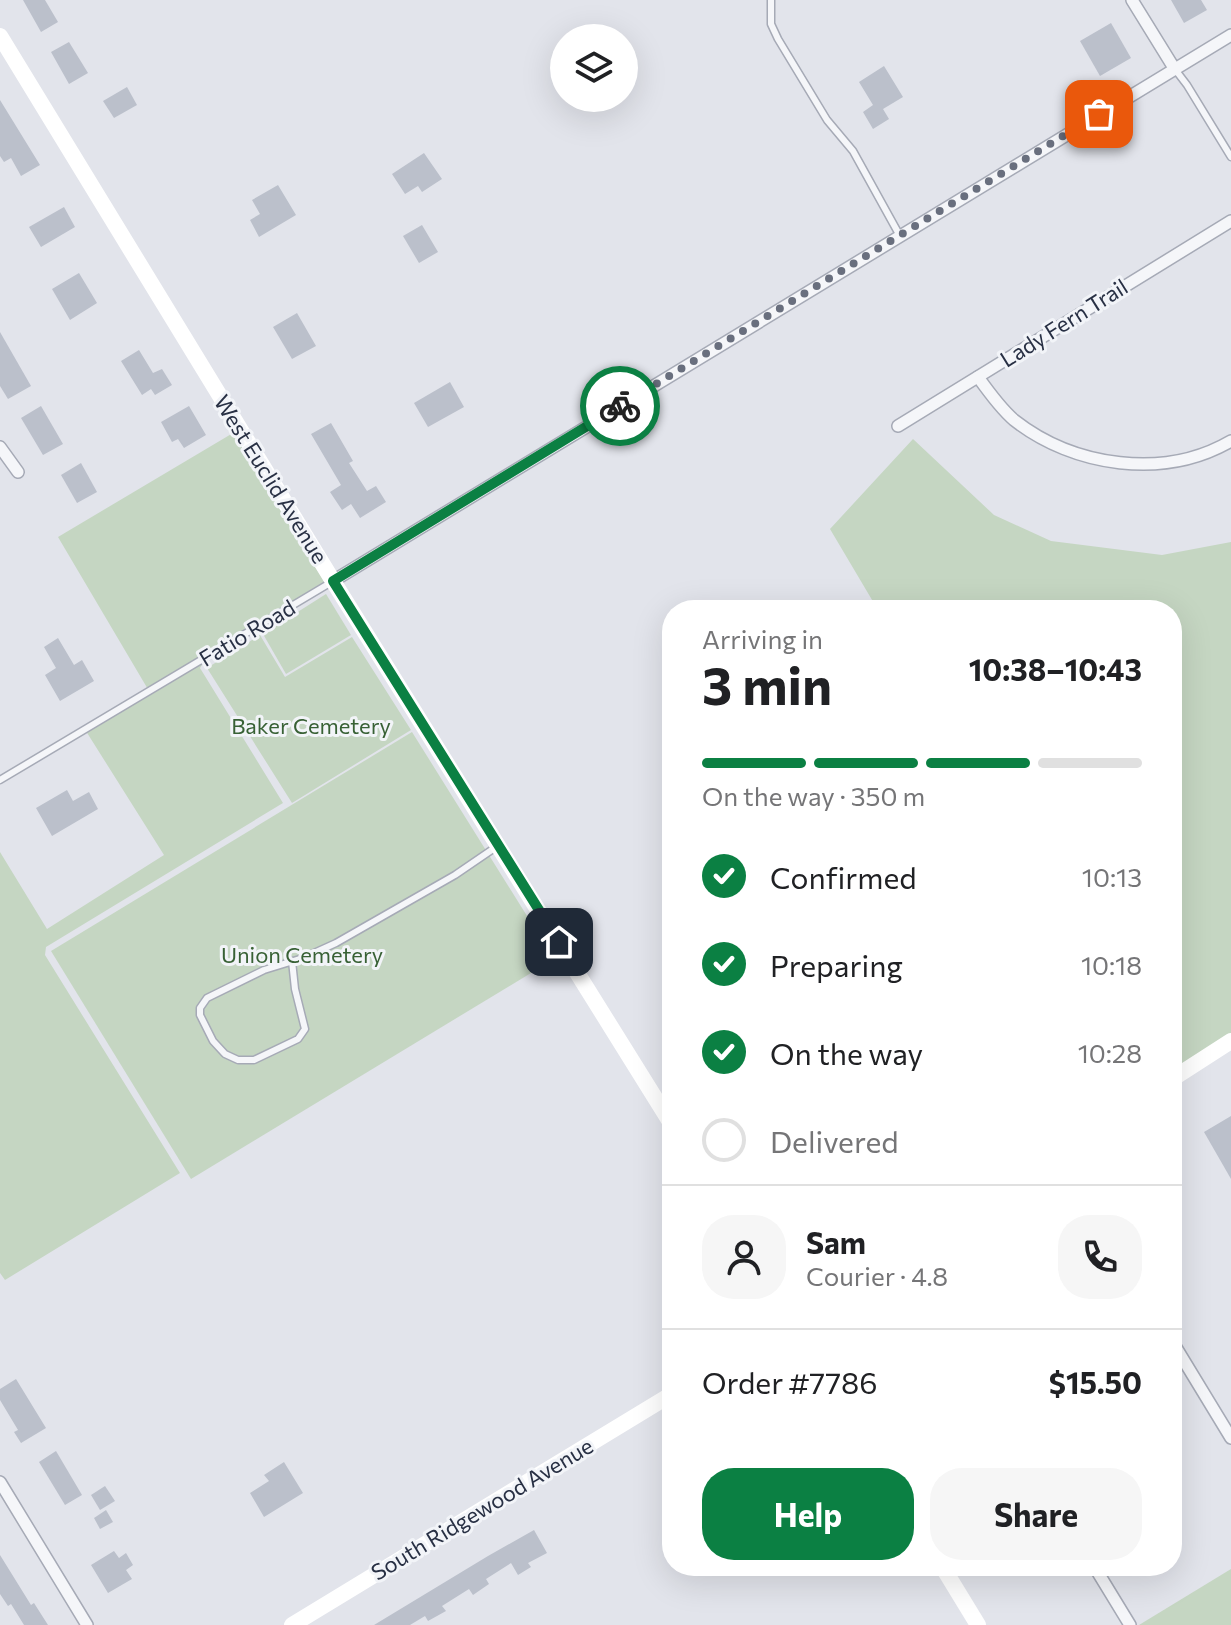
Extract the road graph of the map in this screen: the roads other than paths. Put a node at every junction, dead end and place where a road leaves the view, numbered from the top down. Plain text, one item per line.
1 (771, 0) edge
2 (1132, 0) edge
3 (1231, 35) edge
4 (0, 36) edge
5 (1174, 68) junction
6 (1231, 157) edge
7 (1231, 221) edge
8 (900, 236) junction
9 (978, 377) junction
10 (898, 426) dead end
11 (1231, 441) edge
12 (0, 447) edge
13 (18, 472) dead end
14 (333, 581) junction
15 (0, 780) edge
16 (499, 845) junction
17 (292, 961) junction
18 (1231, 1041) edge
19 (1182, 1073) edge
20 (662, 1109) edge
21 (1182, 1357) edge
22 (662, 1400) edge
23 (1231, 1438) edge
24 (0, 1482) edge
25 (948, 1576) edge
26 (1100, 1576) edge
27 (87, 1625) edge
28 (292, 1625) edge
29 (978, 1625) edge
30 (1130, 1625) edge

1 - 8 lane
2 - 5 street
3 - 5 street, Fatio Road
4 - 14 street, West Euclid Avenue
5 - 6 lane
5 - 8 street, Fatio Road
7 - 9 street, Lady Fern Trail
8 - 14 street, Fatio Road
9 - 10 street, Lady Fern Trail
9 - 11 street
12 - 13 street
14 - 15 lane, Fatio Road
14 - 16 street, West Euclid Avenue
16 - 17 lane
16 - 20 street, West Euclid Avenue
17 - 17 lane
18 - 19 street
21 - 23 street
22 - 28 street, South Ridgewood Avenue
24 - 27 street
25 - 29 street
26 - 30 street

